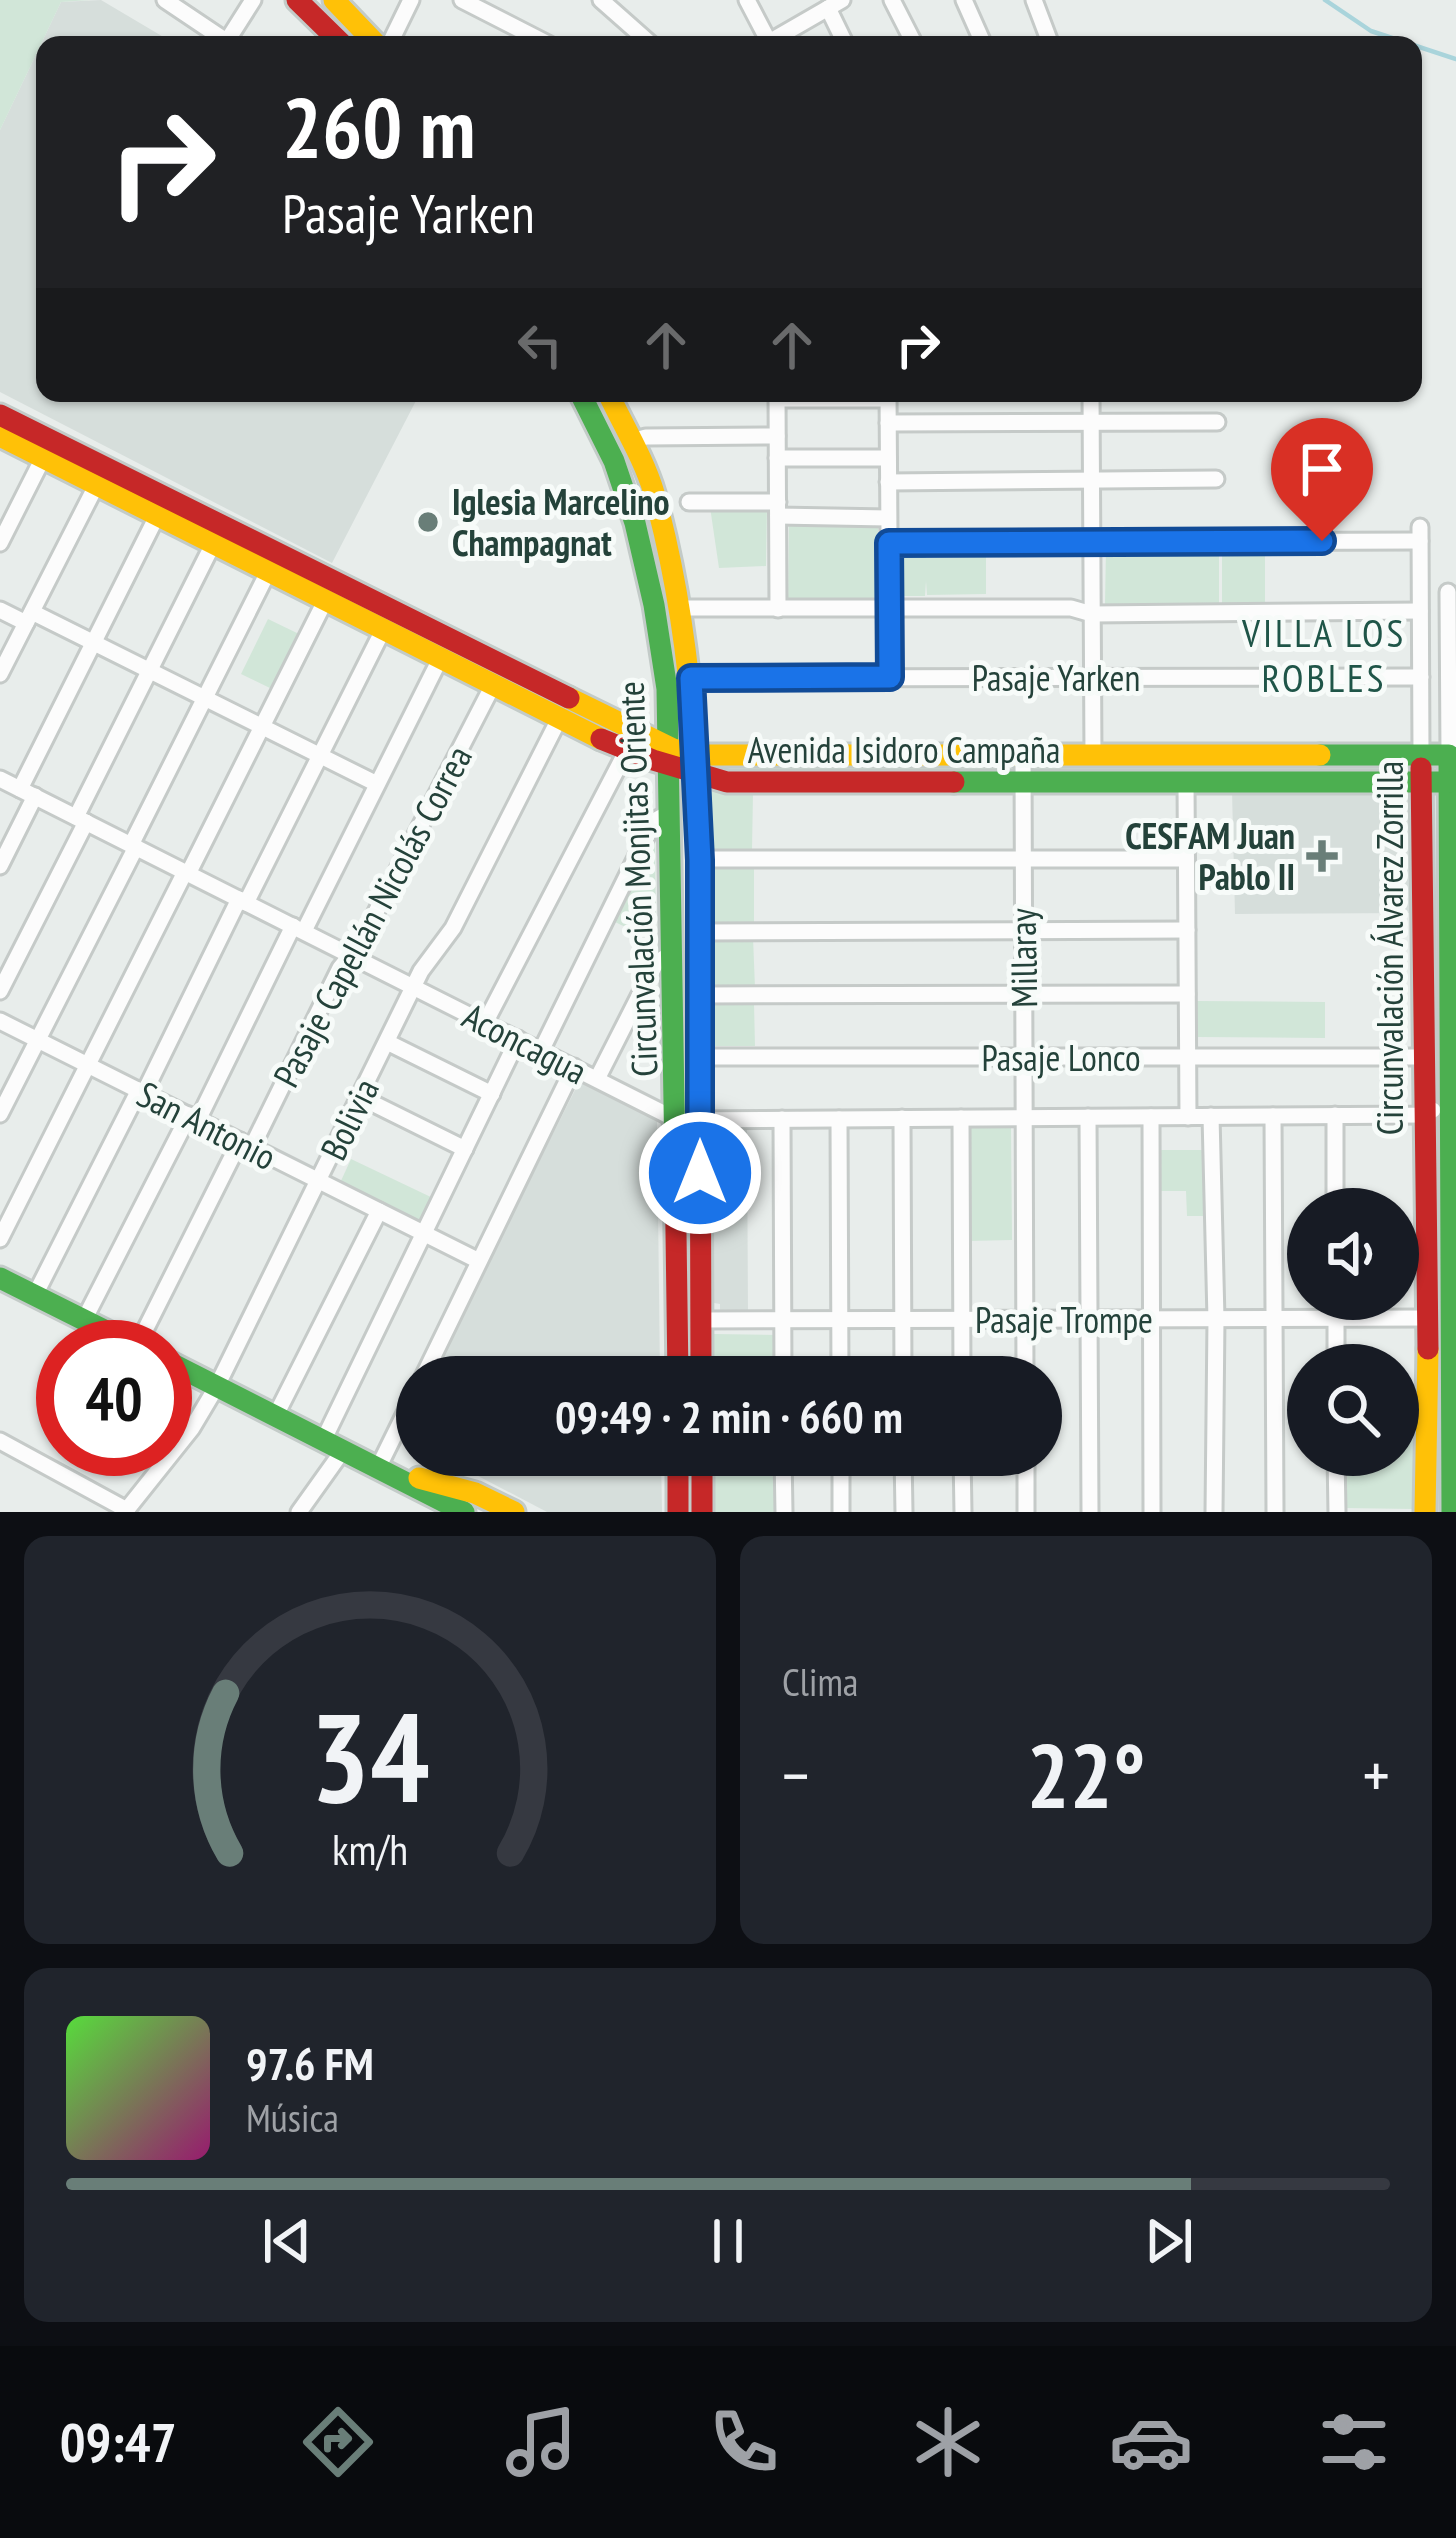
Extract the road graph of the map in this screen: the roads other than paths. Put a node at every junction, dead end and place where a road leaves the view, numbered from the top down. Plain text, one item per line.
1 (165, 0) edge
2 (254, 0) edge
3 (297, 0) edge
4 (334, 0) edge
5 (411, 0) edge
6 (462, 0) edge
7 (601, 0) edge
8 (747, 0) edge
9 (892, 0) edge
10 (964, 0) edge
11 (1034, 0) edge
12 (827, 5) edge
13 (219, 36) edge
14 (233, 36) edge
15 (334, 36) edge
16 (368, 36) edge
17 (393, 36) edge
18 (532, 36) edge
19 (645, 36) edge
20 (763, 36) edge
21 (779, 36) edge
22 (842, 36) edge
23 (910, 36) edge
24 (980, 36) edge
25 (1048, 36) edge
26 (584, 402) edge
27 (612, 402) edge
28 (777, 402) edge
29 (888, 402) edge
30 (1091, 402) edge
31 (0, 415) edge
32 (1091, 422) junction
33 (1217, 422) dead end
34 (888, 423) junction
35 (0, 436) edge
36 (777, 436) junction
37 (631, 441) junction
38 (43, 458) junction
39 (777, 458) junction
40 (888, 458) junction
41 (100, 478) junction
42 (1216, 479) dead end
43 (888, 482) junction
44 (1091, 482) junction
45 (689, 502) dead end
46 (778, 509) junction
47 (157, 516) junction
48 (888, 518) junction
49 (1091, 542) junction
50 (0, 543) edge
51 (889, 543) junction
52 (213, 544) junction
53 (268, 572) junction
54 (1448, 592) dead end
55 (325, 601) junction
56 (679, 608) junction
57 (778, 608) junction
58 (889, 608) junction
59 (0, 610) edge
60 (1420, 610) junction
61 (1452, 613) edge
62 (1092, 614) junction
63 (29, 617) junction
64 (383, 630) junction
65 (93, 642) junction
66 (440, 658) junction
67 (150, 670) junction
68 (0, 674) edge
69 (1452, 675) edge
70 (1421, 676) junction
71 (890, 677) junction
72 (691, 678) junction
73 (1092, 678) junction
74 (494, 686) junction
75 (205, 698) junction
76 (560, 718) junction
77 (262, 727) junction
78 (628, 748) junction
79 (320, 755) junction
80 (1421, 755) junction
81 (1452, 755) edge
82 (1023, 756) junction
83 (1093, 756) junction
84 (673, 759) junction
85 (697, 766) junction
86 (0, 779) edge
87 (1023, 782) junction
88 (1186, 782) junction
89 (1421, 782) junction
90 (1452, 782) edge
91 (377, 784) junction
92 (27, 793) junction
93 (670, 812) junction
94 (81, 820) junction
95 (4, 846) edge
96 (134, 846) junction
97 (1186, 859) junction
98 (700, 860) junction
99 (1022, 860) junction
100 (0, 866) edge
101 (187, 873) junction
102 (242, 901) junction
103 (298, 929) junction
104 (1187, 930) junction
105 (1022, 931) junction
106 (700, 932) junction
107 (673, 952) junction
108 (350, 955) junction
109 (414, 987) junction
110 (0, 991) edge
111 (700, 994) junction
112 (1023, 994) junction
113 (1187, 994) junction
114 (0, 1021) edge
115 (485, 1023) junction
116 (37, 1039) junction
117 (518, 1040) junction
118 (387, 1042) junction
119 (541, 1051) junction
120 (1024, 1057) junction
121 (1187, 1057) junction
122 (1422, 1057) junction
123 (700, 1058) junction
124 (89, 1065) junction
125 (574, 1067) junction
126 (597, 1079) junction
127 (141, 1092) junction
128 (492, 1094) junction
129 (360, 1097) junction
130 (1453, 1101) edge
131 (0, 1114) edge
132 (1335, 1115) junction
133 (1423, 1115) junction
134 (1211, 1116) junction
135 (1273, 1116) junction
136 (1088, 1117) junction
137 (1150, 1117) junction
138 (1188, 1117) junction
139 (194, 1118) junction
140 (902, 1118) junction
141 (961, 1118) junction
142 (1024, 1118) junction
143 (782, 1119) junction
144 (839, 1119) junction
145 (676, 1120) junction
146 (700, 1120) junction
147 (246, 1144) junction
148 (465, 1149) junction
149 (319, 1180) junction
150 (1335, 1188) edge
151 (379, 1210) junction
152 (425, 1234) junction
153 (0, 1239) edge
154 (479, 1261) junction
155 (1, 1280) edge
156 (34, 1295) junction
157 (1419, 1318) edge
158 (1428, 1318) junction
159 (1089, 1319) junction
160 (1151, 1319) junction
161 (1216, 1319) junction
162 (1274, 1319) junction
163 (1287, 1319) edge
164 (84, 1320) joint
165 (152, 1320) edge
166 (701, 1320) junction
167 (783, 1320) junction
168 (840, 1320) junction
169 (903, 1320) junction
170 (962, 1320) junction
171 (1025, 1320) junction
172 (1454, 1339) edge
173 (433, 1356) edge
174 (678, 1356) edge
175 (701, 1356) edge
176 (783, 1356) edge
177 (840, 1356) edge
178 (903, 1356) edge
179 (962, 1356) edge
180 (1025, 1356) edge
181 (192, 1374) edge
182 (217, 1386) junction
183 (276, 1415) junction
184 (396, 1433) edge
185 (0, 1441) edge
186 (334, 1444) junction
187 (380, 1466) junction
188 (678, 1476) edge
189 (702, 1476) edge
190 (784, 1476) edge
191 (841, 1476) edge
192 (903, 1476) edge
193 (962, 1476) edge
194 (1026, 1476) edge
195 (1336, 1476) edge
196 (462, 1506) edge
197 (126, 1511) edge
198 (299, 1512) edge
199 (514, 1512) edge
200 (678, 1512) edge
201 (702, 1512) edge
202 (784, 1512) edge
203 (841, 1512) edge
204 (904, 1512) edge
205 (963, 1512) edge
206 (1026, 1512) edge
207 (1090, 1512) edge
208 (1152, 1512) edge
209 (1214, 1512) edge
210 (1275, 1512) edge
211 (1337, 1512) edge
212 (1425, 1512) edge
213 (1452, 1512) edge

1 - 13 street
2 - 14 street
3 - 15 street
4 - 16 street
5 - 17 street
6 - 18 street
7 - 19 street
8 - 20 street
9 - 23 street
10 - 24 street
11 - 25 street
12 - 21 street
12 - 22 street
26 - 84 street, Circunvalación Monjitas Oriente
27 - 37 street, Circunvalación Monjitas Oriente
28 - 36 street
29 - 34 street
30 - 32 street
31 - 41 street, Avenida Isidoro Campaña
32 - 33 street
32 - 34 street
32 - 44 street
34 - 40 street
35 - 38 street, Avenida Isidoro Campaña
36 - 37 street
36 - 39 street
37 - 56 street, Circunvalación Monjitas Oriente
38 - 41 street, Avenida Isidoro Campaña
38 - 50 street
39 - 40 street
39 - 46 street
40 - 43 street
41 - 47 street, Avenida Isidoro Campaña
41 - 63 street
41 - 84 street, Avenida Isidoro Campaña
42 - 44 street
43 - 44 street
43 - 48 street
44 - 49 street
45 - 46 street
46 - 48 street
46 - 57 street
47 - 52 street, Avenida Isidoro Campaña
47 - 65 street
48 - 51 street
49 - 51 street
49 - 60 street, Circunvalación Álvarez Zorrilla
49 - 62 street
51 - 58 street
52 - 53 street, Avenida Isidoro Campaña
52 - 67 street
53 - 55 street, Avenida Isidoro Campaña
53 - 75 street
54 - 61 street, Circunvalación Álvarez Zorrilla
55 - 64 street, Avenida Isidoro Campaña
55 - 77 street
56 - 57 street
56 - 72 street, Circunvalación Monjitas Oriente
57 - 58 street
58 - 62 street
58 - 71 street
59 - 63 street
60 - 62 street
60 - 70 street, Circunvalación Álvarez Zorrilla
61 - 69 street, Circunvalación Álvarez Zorrilla
62 - 73 street
63 - 65 street
63 - 68 street
64 - 66 street, Avenida Isidoro Campaña
64 - 79 street
65 - 67 street
65 - 92 street
66 - 74 street, Avenida Isidoro Campaña
66 - 91 street
67 - 75 street
67 - 94 street
69 - 81 street, Circunvalación Álvarez Zorrilla
70 - 73 street, Pasaje Yarken
70 - 80 street, Circunvalación Álvarez Zorrilla
71 - 72 street, Pasaje Yarken
71 - 73 street, Pasaje Yarken
72 - 85 street, Circunvalación Monjitas Oriente
73 - 83 street
74 - 76 street, Avenida Isidoro Campaña
74 - 108 street, Pasaje Capellán Nicolás Correa
75 - 77 street
75 - 96 street
76 - 78 street, Avenida Isidoro Campaña
76 - 109 street, Bolivia
77 - 79 street
77 - 101 street
78 - 84 street, Avenida Isidoro Campaña
78 - 115 street
79 - 91 street
79 - 102 street
80 - 81 street, Avenida Isidoro Campaña
80 - 83 street, Avenida Isidoro Campaña
80 - 89 street, Circunvalación Álvarez Zorrilla
81 - 90 street, Circunvalación Álvarez Zorrilla
82 - 83 street, Avenida Isidoro Campaña
82 - 85 street, Avenida Isidoro Campaña
82 - 87 street, Millaray
84 - 85 street, Avenida Isidoro Campaña
84 - 93 street, Circunvalación Monjitas Oriente
85 - 87 street, Avenida Isidoro Campaña
85 - 98 street, Circunvalación Monjitas Oriente
86 - 92 street, Aconcagua
87 - 88 street, Avenida Isidoro Campaña
87 - 99 street, Millaray
88 - 89 street, Avenida Isidoro Campaña
88 - 97 street
89 - 90 street, Avenida Isidoro Campaña
89 - 122 street, Circunvalación Álvarez Zorrilla
90 - 130 street, Circunvalación Álvarez Zorrilla
91 - 103 street
92 - 94 street, Aconcagua
92 - 95 street
93 - 107 street, Circunvalación Monjitas Oriente
93 - 119 street
94 - 96 street, Aconcagua
94 - 110 street
95 - 100 street
96 - 101 street, Aconcagua
96 - 116 street
97 - 99 street
97 - 104 street
98 - 99 street
98 - 106 street, Circunvalación Monjitas Oriente
99 - 105 street, Millaray
101 - 102 street, Aconcagua
101 - 124 street
102 - 103 street, Aconcagua
102 - 127 street
103 - 108 street, Aconcagua
103 - 139 street
104 - 105 street
104 - 113 street
105 - 106 street
105 - 112 street, Millaray
106 - 111 street, Circunvalación Monjitas Oriente
107 - 126 street
107 - 145 street, Circunvalación Monjitas Oriente
108 - 109 street, Aconcagua
108 - 147 street, Pasaje Capellán Nicolás Correa
109 - 115 street, Aconcagua
109 - 118 street, Bolivia
111 - 112 street
111 - 123 street, Circunvalación Monjitas Oriente
112 - 113 street
112 - 120 street, Millaray
113 - 121 street
114 - 116 street, San Antonio
115 - 117 street, Aconcagua
116 - 124 street, San Antonio
116 - 131 street
117 - 119 street, Aconcagua
117 - 128 street
118 - 128 street
118 - 129 street, Bolivia
119 - 125 street, Aconcagua
120 - 121 street, Pasaje Lonco
120 - 123 street, Pasaje Lonco
120 - 142 street, Millaray
121 - 122 street, Pasaje Lonco
121 - 138 street
122 - 133 street, Circunvalación Álvarez Zorrilla
123 - 146 street, Circunvalación Monjitas Oriente
124 - 127 street, San Antonio
124 - 153 street
125 - 126 street, Aconcagua
125 - 154 street
126 - 145 street, Aconcagua
127 - 139 street, San Antonio
127 - 156 street
128 - 148 street
129 - 148 street
129 - 149 street, Bolivia
130 - 133 street, Aconcagua
130 - 172 street, Circunvalación Álvarez Zorrilla
132 - 133 street, Aconcagua
132 - 135 street, Aconcagua
132 - 150 street
133 - 158 street, Circunvalación Álvarez Zorrilla
134 - 135 street, Aconcagua
134 - 138 street, Aconcagua
134 - 161 street
135 - 162 street
136 - 137 street, Aconcagua
136 - 142 street, Aconcagua
136 - 159 street
137 - 138 street, Aconcagua
137 - 160 street
139 - 147 street, San Antonio
139 - 164 street
140 - 141 street, Aconcagua
140 - 144 street, Aconcagua
140 - 169 street
141 - 142 street, Aconcagua
141 - 170 street
142 - 171 street, Millaray
143 - 144 street, Aconcagua
143 - 146 street, Aconcagua
143 - 167 street
144 - 168 street
145 - 146 street, Aconcagua
145 - 174 street, Circunvalación Monjitas Oriente
146 - 166 street, Circunvalación Monjitas Oriente
147 - 149 street, San Antonio
147 - 165 street, Pasaje Capellán Nicolás Correa
148 - 152 street
149 - 151 street, San Antonio
149 - 182 street, Bolivia
151 - 152 street, San Antonio
151 - 183 street
152 - 154 street, San Antonio
152 - 186 street
154 - 173 street
155 - 156 street
156 - 164 street
157 - 158 street, Pasaje Trompe
158 - 212 street, Circunvalación Álvarez Zorrilla
159 - 160 street, Pasaje Trompe
159 - 171 street, Pasaje Trompe
159 - 207 street
160 - 161 street, Pasaje Trompe
160 - 208 street
161 - 162 street, Pasaje Trompe
161 - 209 street
162 - 163 street, Pasaje Trompe
162 - 210 street
166 - 167 street, Pasaje Trompe
166 - 175 street, Circunvalación Monjitas Oriente
167 - 168 street, Pasaje Trompe
167 - 176 street
168 - 169 street, Pasaje Trompe
168 - 177 street
169 - 170 street, Pasaje Trompe
169 - 178 street
170 - 171 street, Pasaje Trompe
170 - 179 street
171 - 180 street, Millaray
172 - 213 street, Circunvalación Álvarez Zorrilla
181 - 182 street
182 - 183 street
182 - 197 street, Bolivia
183 - 186 street
184 - 187 street
185 - 197 street
186 - 187 street
186 - 198 street
187 - 196 street
188 - 200 street
189 - 201 street
190 - 202 street
191 - 203 street
192 - 204 street
193 - 205 street
194 - 206 street
195 - 211 street
196 - 199 street

